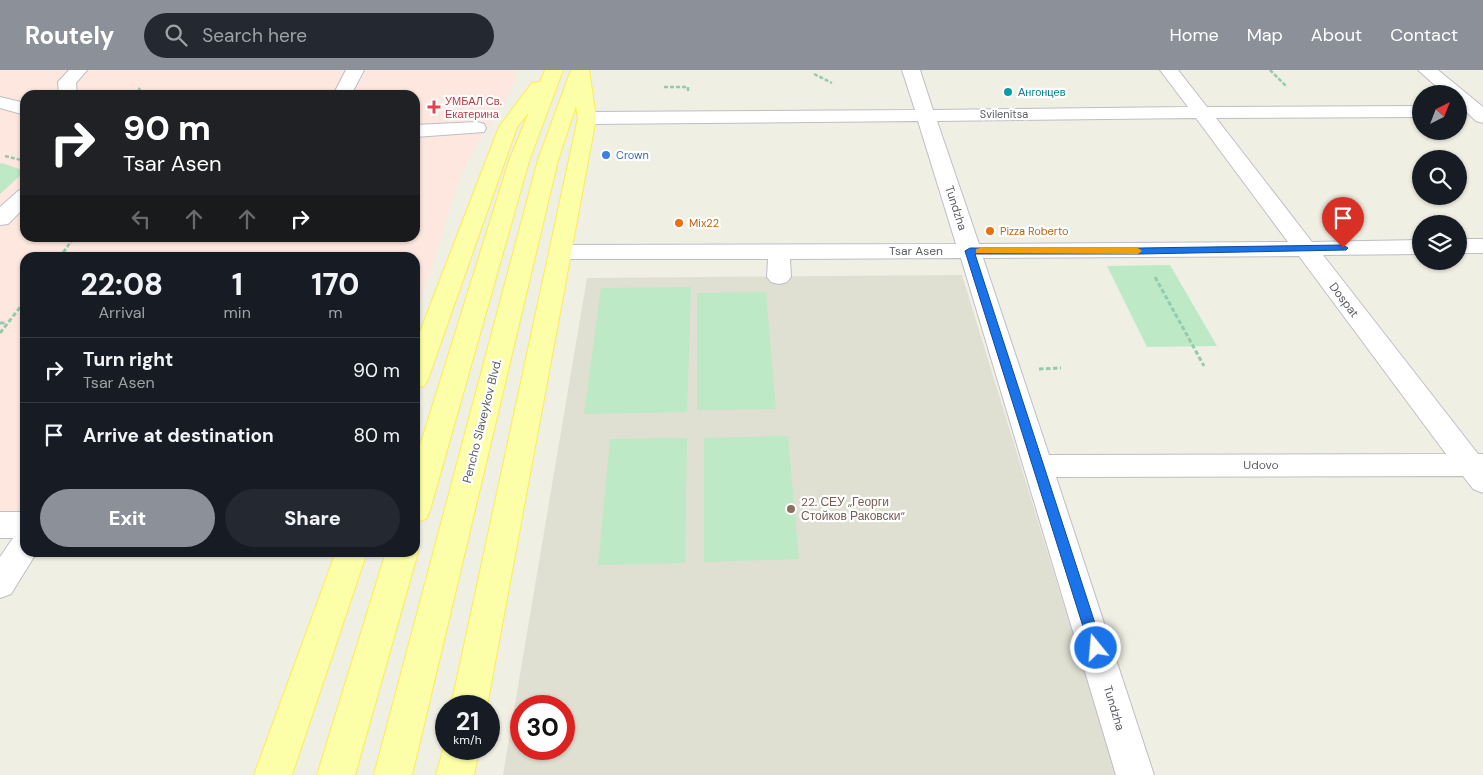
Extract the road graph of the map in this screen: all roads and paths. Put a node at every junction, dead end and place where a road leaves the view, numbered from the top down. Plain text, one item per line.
1 (78, 70) edge
2 (355, 70) edge
3 (553, 70) edge
4 (580, 70) edge
5 (910, 70) edge
6 (1169, 70) edge
7 (1427, 70) edge
8 (814, 74) dead end
9 (832, 83) dead end
10 (1445, 85) edge
11 (67, 90) edge
12 (345, 90) edge
13 (0, 102) edge
14 (20, 108) edge
15 (1412, 111) edge
16 (1201, 112) junction
17 (925, 114) junction
18 (587, 118) junction
19 (477, 128) dead end
20 (420, 131) edge
21 (5, 156) dead end
22 (20, 160) edge
23 (20, 200) edge
24 (0, 219) edge
25 (1467, 246) edge
26 (1483, 246) edge
27 (1412, 247) edge
28 (1305, 249) junction
29 (970, 251) junction
30 (1140, 251) junction
31 (561, 252) junction
32 (779, 252) junction
33 (779, 277) dead end
34 (20, 307) edge
35 (0, 323) edge
36 (8, 323) junction
37 (0, 333) edge
38 (420, 365) edge
39 (1204, 366) dead end
40 (1039, 466) junction
41 (1479, 470) edge
42 (420, 493) edge
43 (20, 525) edge
44 (0, 526) edge
45 (20, 554) edge
46 (350, 557) edge
47 (401, 557) edge
48 (0, 584) edge
49 (471, 695) edge
50 (458, 760) edge
51 (272, 775) edge
52 (336, 775) edge
53 (394, 775) edge
54 (455, 775) edge
55 (1135, 775) edge

1 - 11 street
2 - 12 street
3 - 38 main road
3 - 42 main road
4 - 18 main road, Pencho Slaveykov Blvd.
4 - 53 main road, Pencho Slaveykov Blvd.
5 - 17 street, Tundzha
6 - 16 street, Dospat
7 - 10 street
8 - 9 path
13 - 14 street
15 - 16 street, Svilenitsa
16 - 17 street, Svilenitsa
16 - 28 street, Dospat
17 - 18 street, Svilenitsa
17 - 29 street, Tundzha
18 - 31 main road, Pencho Slaveykov Blvd.
19 - 20 street
21 - 22 path
23 - 24 street
25 - 26 street
27 - 28 street, Tsar Asen
28 - 30 street, Tsar Asen
28 - 41 street, Dospat
29 - 30 street, Tsar Asen
29 - 32 street, Tsar Asen
29 - 40 street, Tundzha
30 - 39 path
31 - 32 street, Tsar Asen
31 - 49 main road, Pencho Slaveykov Blvd.
32 - 33 street
34 - 36 path
35 - 36 path
36 - 37 path
40 - 41 street, Udovo
40 - 55 street, Tundzha
43 - 44 street
45 - 48 street
46 - 51 main road
47 - 52 main road
50 - 54 main road

